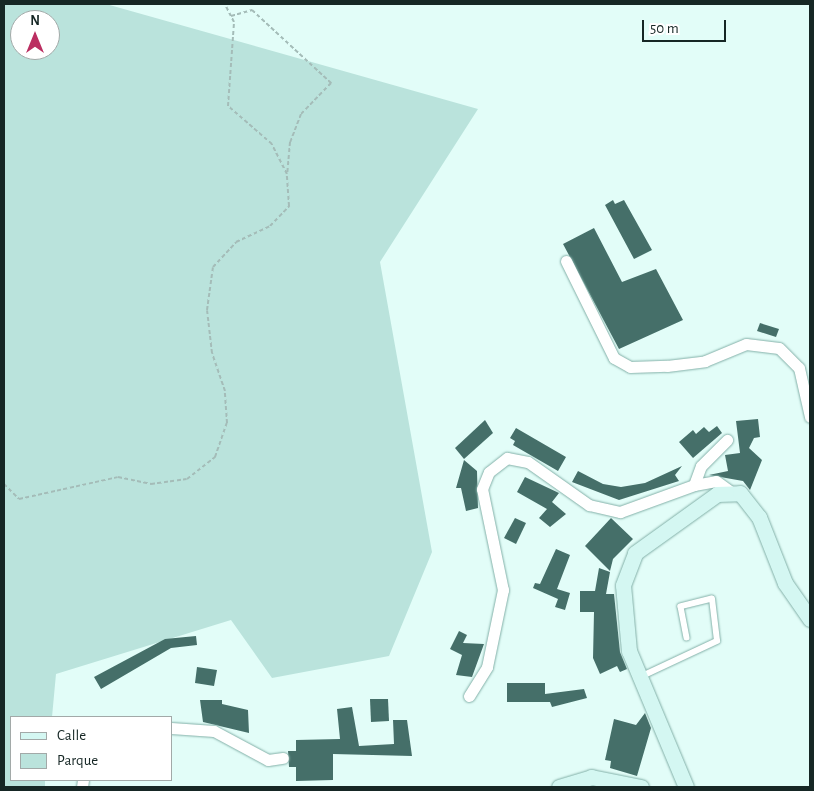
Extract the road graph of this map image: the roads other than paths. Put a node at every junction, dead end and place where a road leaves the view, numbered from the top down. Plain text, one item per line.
1 (566, 261) dead end
2 (810, 417) edge
3 (727, 440) dead end
4 (694, 485) junction
5 (730, 491) junction
6 (810, 619) edge
7 (687, 637) dead end
8 (640, 677) junction
9 (469, 696) dead end
10 (172, 728) edge
11 (283, 758) dead end
12 (559, 787) edge
13 (641, 787) edge
14 (686, 787) edge

1 - 2 street
3 - 4 street
4 - 5 street
4 - 9 street
5 - 6 street
5 - 8 street
7 - 8 lane
8 - 14 street
10 - 11 street
12 - 13 street

